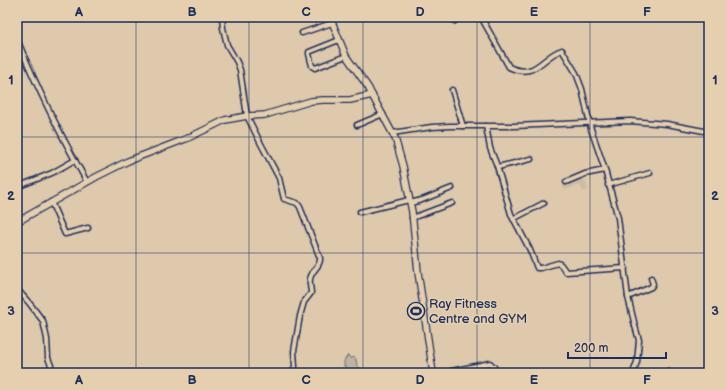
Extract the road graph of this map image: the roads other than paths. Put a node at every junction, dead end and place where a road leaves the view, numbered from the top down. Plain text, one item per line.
1 (222, 17) edge
2 (330, 17) edge
3 (460, 17) edge
4 (481, 17) edge
5 (455, 21) dead end
6 (332, 23) junction
7 (302, 33) dead end
8 (17, 39) edge
9 (340, 40) junction
10 (346, 56) junction
11 (368, 87) junction
12 (452, 90) dead end
13 (372, 95) junction
14 (362, 98) junction
15 (383, 114) junction
16 (247, 116) junction
17 (590, 123) junction
18 (357, 126) dead end
19 (463, 126) junction
20 (486, 126) junction
21 (709, 132) edge
22 (392, 133) junction
23 (531, 158) dead end
24 (75, 160) junction
25 (498, 167) junction
26 (605, 170) junction
27 (650, 174) dead end
28 (87, 182) junction
29 (566, 182) dead end
30 (608, 185) junction
31 (17, 187) edge
32 (452, 188) dead end
33 (52, 202) junction
34 (410, 202) junction
35 (452, 203) dead end
36 (544, 203) dead end
37 (360, 212) dead end
38 (412, 218) junction
39 (514, 219) junction
40 (17, 222) edge
41 (88, 228) dead end
42 (625, 268) junction
43 (651, 278) dead end
44 (17, 289) edge
45 (628, 297) junction
46 (54, 373) edge
47 (292, 373) edge
48 (433, 373) edge
49 (442, 373) edge
50 (495, 373) edge
51 (633, 373) edge

1 - 16 street
2 - 6 street
3 - 5 street
4 - 17 street
6 - 7 street
6 - 9 street
8 - 24 street
9 - 10 street
9 - 10 street
10 - 11 street
11 - 13 street
11 - 14 street
12 - 19 street
13 - 14 street
13 - 15 street
14 - 16 street
15 - 18 street
15 - 22 street
16 - 28 street
16 - 47 street
17 - 20 street
17 - 21 street
17 - 26 street
19 - 20 street
19 - 22 street
20 - 25 street
22 - 34 street
23 - 25 street
24 - 28 street
24 - 31 street
25 - 39 street
26 - 29 street
26 - 30 street
27 - 30 street
28 - 33 street
30 - 42 street
32 - 34 street
33 - 40 street
33 - 41 street
34 - 37 street
34 - 38 street
35 - 38 street
36 - 39 street
38 - 48 street
39 - 42 street
42 - 45 street
43 - 45 street
44 - 46 street
45 - 51 street
49 - 50 street

